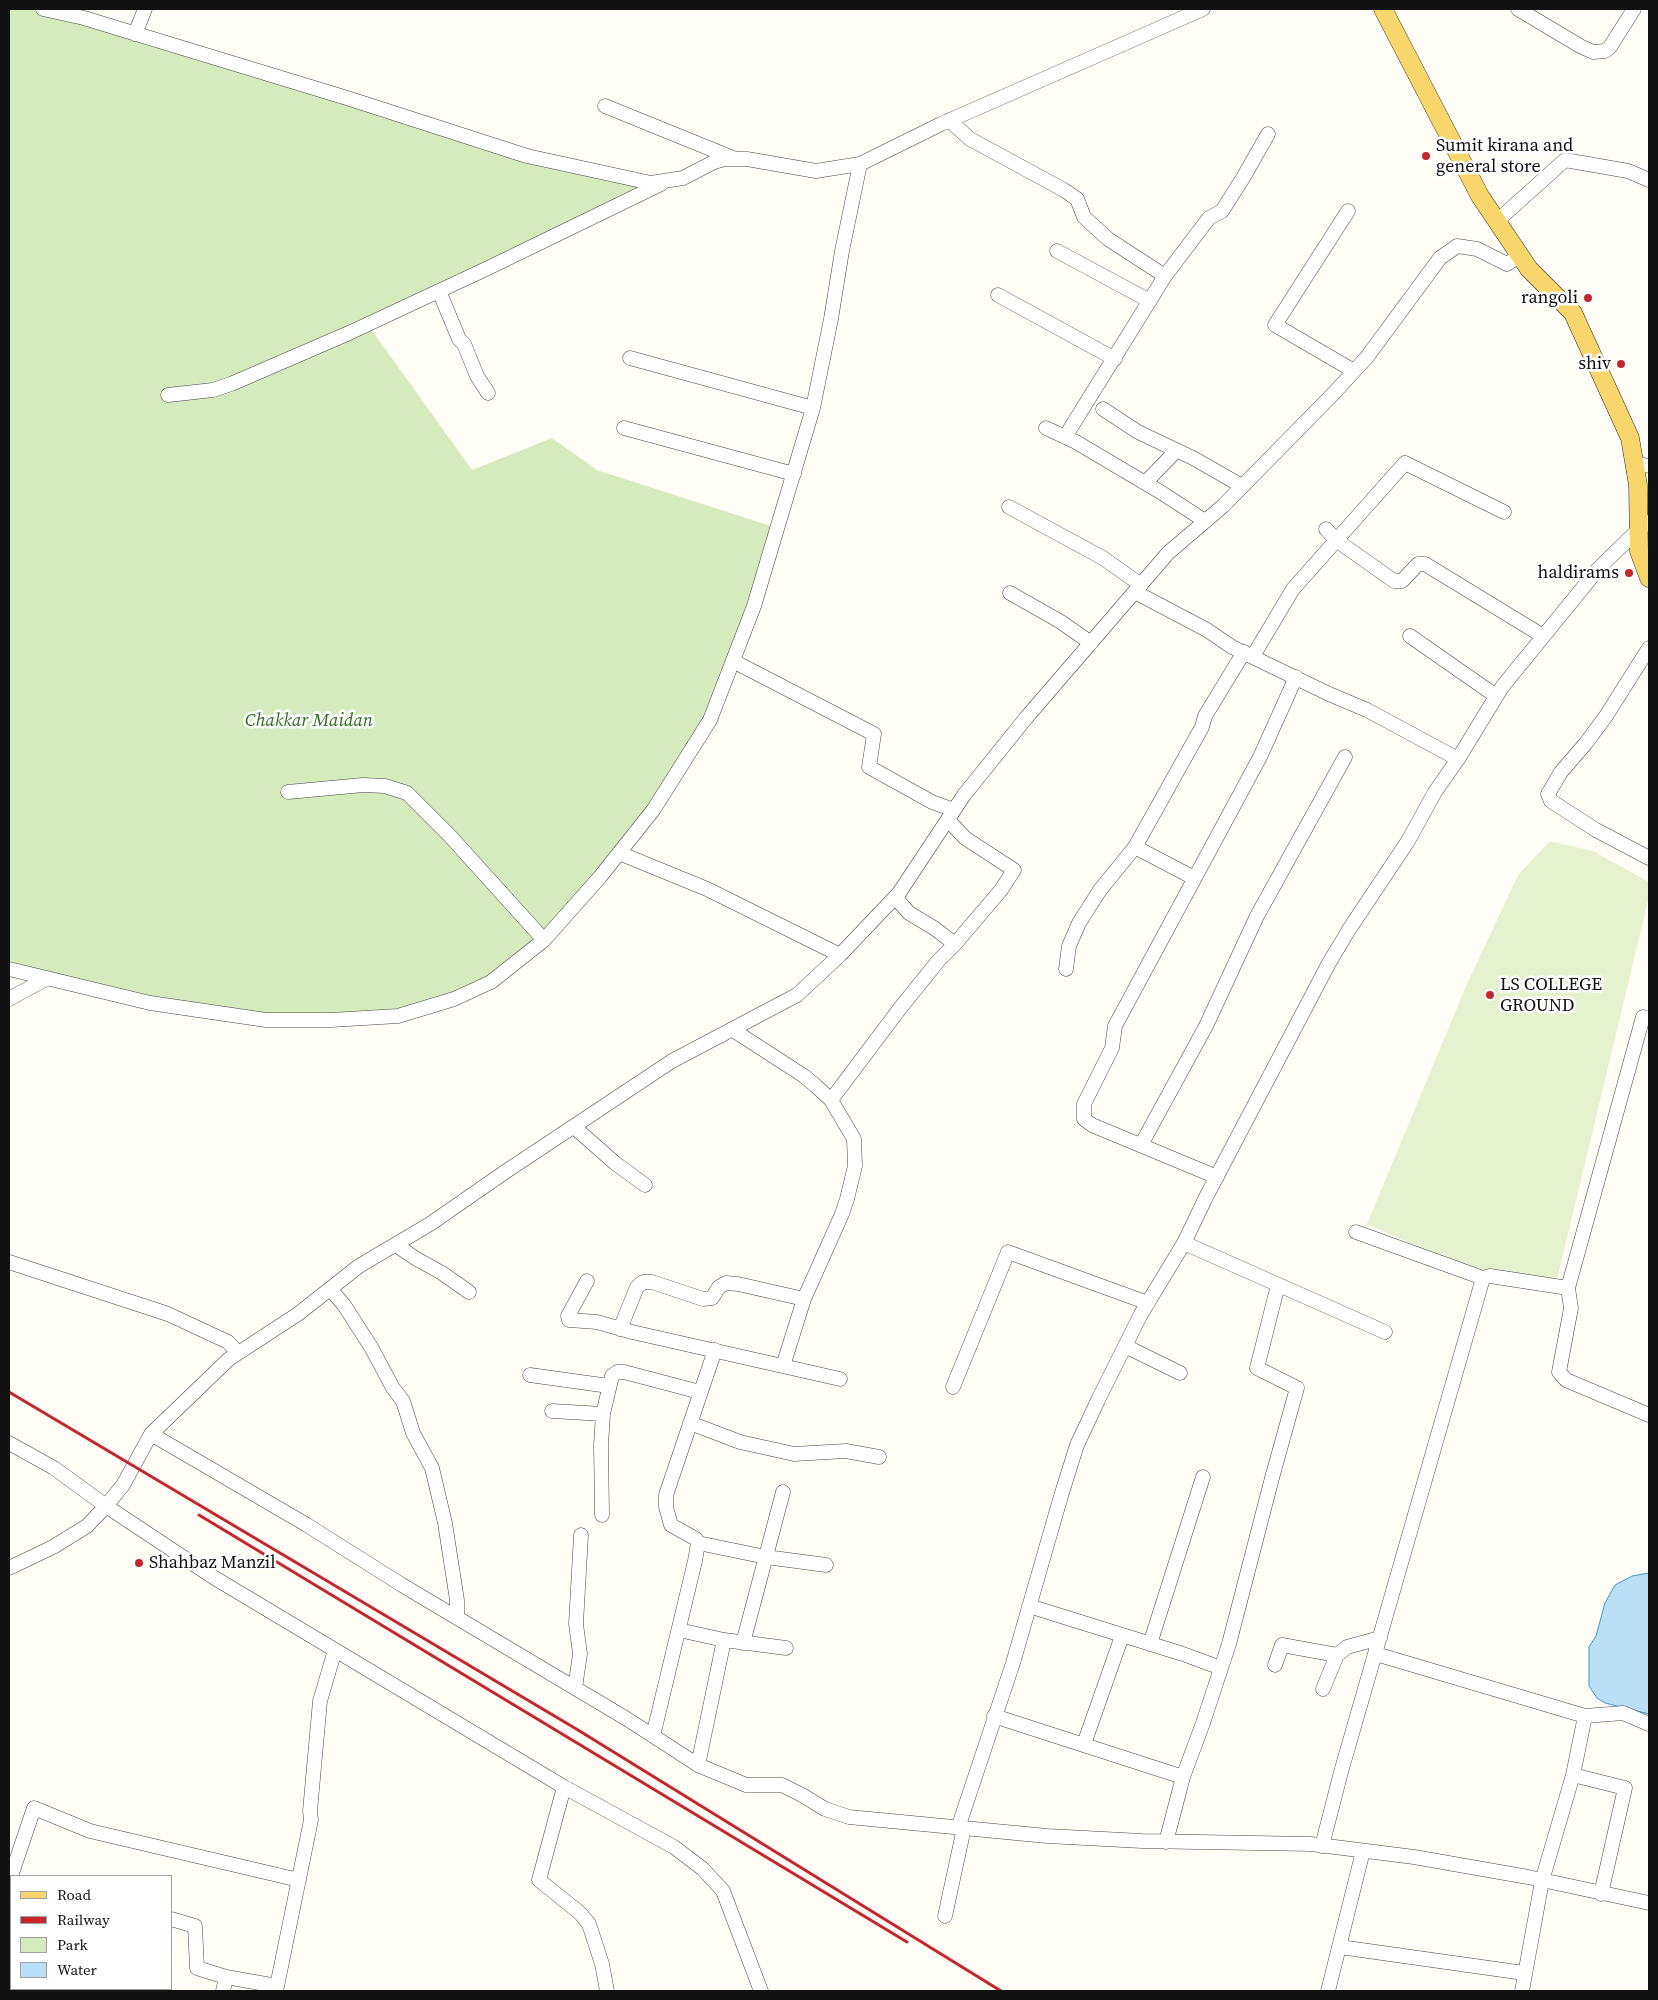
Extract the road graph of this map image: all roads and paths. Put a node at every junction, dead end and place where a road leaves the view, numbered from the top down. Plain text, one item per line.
1 (43, 9) edge
2 (145, 9) edge
3 (1203, 9) edge
4 (1383, 9) edge
5 (1518, 9) edge
6 (1634, 9) edge
7 (136, 34) junction
8 (605, 106) dead end
9 (948, 120) junction
10 (1268, 134) dead end
11 (736, 159) junction
12 (860, 164) junction
13 (1649, 180) edge
14 (666, 181) junction
15 (1348, 211) dead end
16 (1497, 221) junction
17 (1057, 251) dead end
18 (1519, 256) junction
19 (1165, 276) junction
20 (439, 291) junction
21 (998, 295) dead end
22 (1150, 301) junction
23 (630, 358) dead end
24 (1115, 359) junction
25 (1354, 371) junction
26 (488, 393) dead end
27 (168, 395) dead end
28 (813, 408) junction
29 (1103, 410) dead end
30 (624, 428) dead end
31 (1046, 428) dead end
32 (1065, 437) junction
33 (1176, 451) junction
34 (1642, 465) edge
35 (794, 474) junction
36 (1145, 483) junction
37 (1242, 486) junction
38 (1009, 507) dead end
39 (1504, 512) dead end
40 (1206, 521) junction
41 (1644, 525) edge
42 (1326, 528) dead end
43 (1336, 540) junction
44 (1649, 578) edge
45 (1138, 589) junction
46 (1010, 593) dead end
47 (1410, 636) dead end
48 (1543, 636) junction
49 (1091, 643) junction
50 (1649, 648) edge
51 (1248, 654) junction
52 (733, 661) junction
53 (1296, 677) junction
54 (1496, 696) junction
55 (1346, 757) dead end
56 (1458, 759) junction
57 (288, 792) dead end
58 (951, 815) junction
59 (1136, 847) junction
60 (618, 853) junction
61 (1649, 858) edge
62 (1194, 878) junction
63 (895, 897) junction
64 (544, 940) junction
65 (955, 944) junction
66 (840, 955) junction
67 (1066, 969) dead end
68 (9, 970) edge
69 (46, 979) junction
70 (9, 988) edge
71 (24, 992) junction
72 (9, 999) edge
73 (1649, 1019) edge
74 (733, 1030) junction
75 (831, 1100) junction
76 (574, 1127) junction
77 (1141, 1145) junction
78 (1217, 1177) junction
79 (645, 1185) dead end
80 (1356, 1232) dead end
81 (396, 1244) junction
82 (1184, 1244) junction
83 (9, 1262) edge
84 (1483, 1278) junction
85 (588, 1281) dead end
86 (1278, 1285) junction
87 (1568, 1288) junction
88 (330, 1289) junction
89 (470, 1292) dead end
90 (804, 1299) junction
91 (1148, 1303) junction
92 (620, 1329) junction
93 (1385, 1332) dead end
94 (1125, 1346) junction
95 (715, 1350) junction
96 (238, 1353) junction
97 (783, 1366) junction
98 (1180, 1373) dead end
99 (530, 1375) dead end
100 (840, 1379) dead end
101 (609, 1386) junction
102 (953, 1387) dead end
103 (700, 1392) junction
104 (552, 1411) dead end
105 (603, 1414) junction
106 (1649, 1414) edge
107 (690, 1423) junction
108 (151, 1434) junction
109 (9, 1443) edge
110 (879, 1457) dead end
111 (1203, 1478) dead end
112 (783, 1492) dead end
113 (106, 1506) junction
114 (602, 1515) dead end
115 (581, 1535) dead end
116 (698, 1543) junction
117 (766, 1556) junction
118 (826, 1565) dead end
119 (9, 1568) edge
120 (1029, 1606) junction
121 (457, 1618) junction
122 (679, 1630) junction
123 (1122, 1636) junction
124 (1380, 1638) junction
125 (724, 1640) junction
126 (743, 1642) junction
127 (1150, 1644) junction
128 (786, 1648) dead end
129 (335, 1650) junction
130 (1376, 1654) junction
131 (1337, 1655) junction
132 (1275, 1665) dead end
133 (1221, 1668) junction
134 (575, 1688) junction
135 (1323, 1690) dead end
136 (994, 1716) junction
137 (1585, 1716) junction
138 (1649, 1724) edge
139 (653, 1736) junction
140 (1084, 1744) junction
141 (698, 1765) junction
142 (1573, 1775) junction
143 (1183, 1777) junction
144 (564, 1788) junction
145 (961, 1828) junction
146 (1166, 1842) junction
147 (1322, 1846) junction
148 (1364, 1851) junction
149 (11, 1875) edge
150 (299, 1880) junction
151 (1542, 1881) junction
152 (1601, 1894) junction
153 (1649, 1903) edge
154 (945, 1916) dead end
155 (172, 1919) edge
156 (1340, 1947) junction
157 (1524, 1972) junction
158 (225, 1984) edge
159 (276, 1989) edge
160 (607, 1991) edge
161 (761, 1991) edge
162 (1328, 1991) edge
163 (1522, 1991) edge

1 - 7 street
2 - 7 street
3 - 9 street
4 - 16 main road
5 - 6 street
7 - 14 street
8 - 11 street
9 - 12 street
9 - 19 street
10 - 19 street
11 - 12 street
11 - 14 street
12 - 28 street
13 - 16 street
14 - 20 street
15 - 25 street
16 - 18 main road
17 - 22 street
18 - 25 street
18 - 34 main road
19 - 22 street
20 - 26 street
20 - 27 street
21 - 24 street
22 - 24 street
23 - 28 street
24 - 32 street
25 - 37 street
28 - 35 street
29 - 33 street
30 - 35 street
31 - 32 street
32 - 36 street
33 - 36 street
33 - 37 street
34 - 41 main road
35 - 52 street
36 - 40 street
37 - 40 street
38 - 45 street
39 - 43 street
40 - 45 street
41 - 44 main road
41 - 48 street
42 - 43 street
43 - 48 street
43 - 51 street
45 - 49 street
45 - 51 street
46 - 49 street
47 - 54 street
48 - 54 street
49 - 58 street
50 - 61 street
51 - 53 street
51 - 59 street
52 - 58 street
52 - 60 street
53 - 56 street
53 - 62 street
54 - 56 street
55 - 77 street
56 - 78 street
57 - 64 street
58 - 63 street
58 - 65 street
59 - 62 street
59 - 67 street
60 - 64 street
60 - 66 street
62 - 77 street
63 - 65 street
63 - 66 street
64 - 69 street
65 - 75 street
66 - 74 street
68 - 69 street
69 - 71 street
70 - 71 street
71 - 72 street
73 - 87 street
74 - 75 street
74 - 76 street
75 - 90 street
76 - 79 street
76 - 81 street
77 - 78 street
78 - 82 street
80 - 84 street
81 - 88 street
81 - 89 street
82 - 86 street
82 - 91 street
83 - 96 street
84 - 87 street
84 - 124 street
85 - 92 street
86 - 93 street
86 - 133 street
87 - 106 street
88 - 96 street
88 - 121 street
90 - 92 street
90 - 97 street
91 - 94 street
91 - 102 street
92 - 95 street
94 - 98 street
94 - 120 street
95 - 97 street
95 - 103 street
96 - 108 street
97 - 100 street
99 - 101 street
101 - 103 street
101 - 105 street
103 - 107 street
104 - 105 street
105 - 114 street
107 - 110 street
107 - 116 street
108 - 113 street
108 - 121 street
109 - 113 street
111 - 127 street
112 - 117 street
113 - 119 street
113 - 129 street
115 - 134 street
116 - 117 street
116 - 122 street
117 - 118 street
117 - 126 street
120 - 123 street
120 - 136 street
121 - 134 street
122 - 125 street
122 - 139 street
123 - 127 street
123 - 140 street
124 - 130 street
124 - 131 street
125 - 126 street
125 - 141 street
126 - 128 street
127 - 133 street
129 - 144 street
129 - 150 street
130 - 137 street
130 - 147 street
131 - 132 street
131 - 135 street
133 - 143 street
134 - 139 street
136 - 140 street
136 - 145 street
137 - 138 street
137 - 142 street
139 - 141 street
140 - 143 street
141 - 145 street
142 - 151 street
142 - 152 street
143 - 146 street
144 - 160 street
144 - 161 street
145 - 146 street
145 - 154 street
146 - 147 street
147 - 148 street
148 - 151 street
148 - 156 street
149 - 150 street
150 - 159 street
151 - 152 street
151 - 157 street
152 - 153 street
155 - 158 street
156 - 157 street
156 - 162 street
157 - 163 street
158 - 159 street

